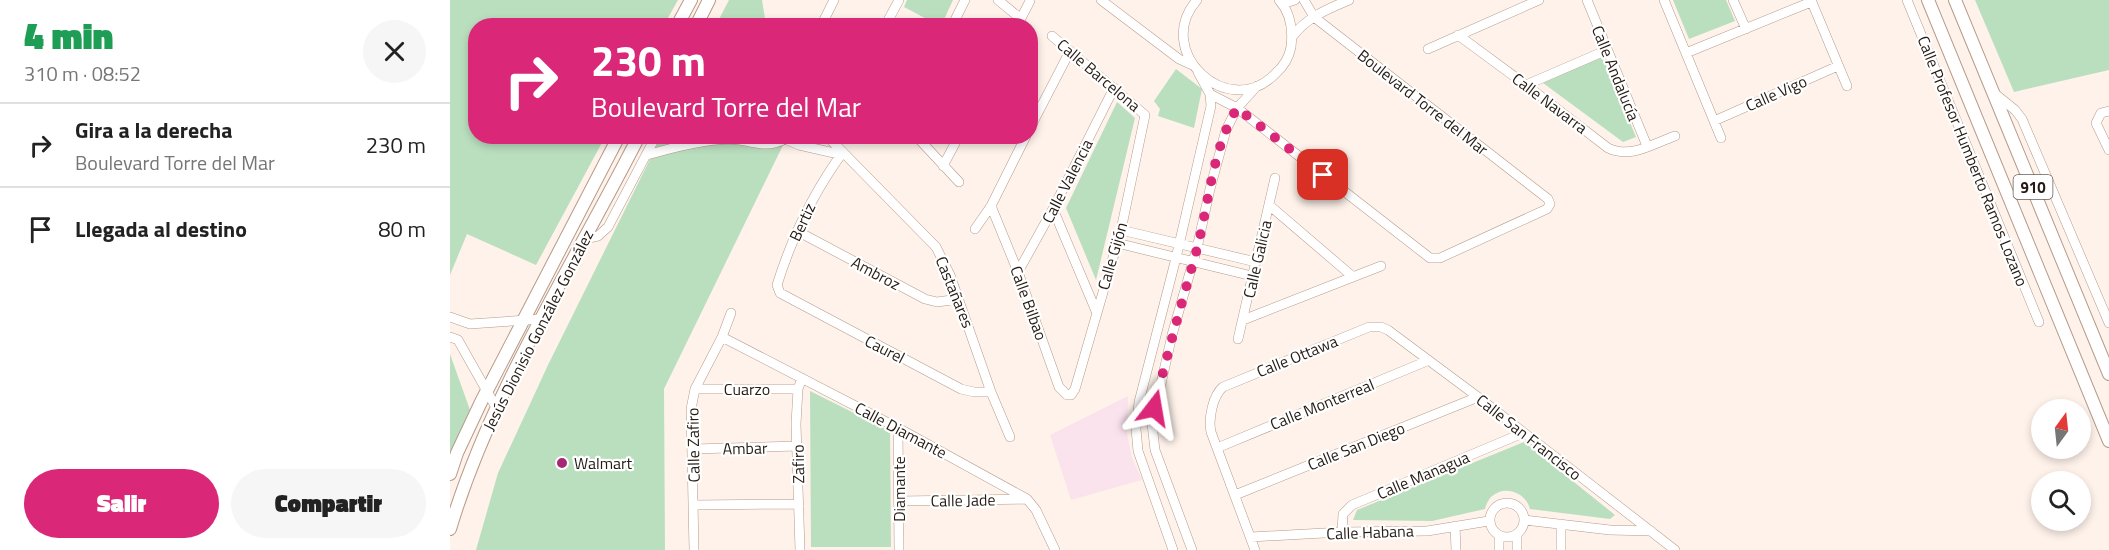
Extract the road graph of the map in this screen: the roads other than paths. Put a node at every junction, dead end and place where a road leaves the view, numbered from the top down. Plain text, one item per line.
1 (691, 0) edge
2 (709, 0) edge
3 (834, 0) edge
4 (899, 0) edge
5 (965, 0) edge
6 (998, 0) edge
7 (1101, 0) edge
8 (1197, 0) edge
9 (1295, 0) edge
10 (1304, 0) edge
11 (1349, 0) edge
12 (1539, 0) edge
13 (1587, 0) edge
14 (1664, 0) edge
15 (1733, 0) edge
16 (1907, 0) edge
17 (1928, 0) edge
18 (1955, 0) edge
19 (1030, 1) edge
20 (1811, 1) edge
21 (1280, 2) edge
22 (1314, 16) junction
23 (681, 18) edge
24 (700, 18) edge
25 (824, 18) edge
26 (889, 18) edge
27 (956, 18) edge
28 (1015, 18) edge
29 (1021, 18) edge
30 (1746, 28) junction
31 (1458, 35) junction
32 (1052, 36) dead end
33 (1292, 37) junction
34 (1428, 49) dead end
35 (1606, 50) junction
36 (1070, 51) junction
37 (1686, 53) junction
38 (1838, 66) junction
39 (1195, 69) junction
40 (1526, 85) junction
41 (1257, 86) junction
42 (1847, 86) dead end
43 (1114, 88) junction
44 (1994, 93) junction
45 (1210, 94) junction
46 (1237, 108) junction
47 (2105, 112) edge
48 (1038, 113) edge
49 (1145, 115) joint
50 (1714, 121) junction
51 (1675, 136) dead end
52 (1721, 138) dead end
53 (615, 144) edge
54 (635, 144) edge
55 (652, 144) edge
56 (701, 144) edge
57 (797, 144) edge
58 (834, 144) edge
59 (923, 144) edge
60 (954, 144) edge
61 (1022, 144) edge
62 (1647, 146) junction
63 (2109, 150) edge
64 (843, 154) junction
65 (647, 155) junction
66 (943, 166) junction
67 (1275, 178) dead end
68 (959, 183) dead end
69 (1269, 205) junction
70 (991, 206) junction
71 (1053, 209) junction
72 (975, 229) dead end
73 (1121, 230) junction
74 (796, 231) junction
75 (584, 238) junction
76 (1117, 243) junction
77 (1179, 244) junction
78 (1197, 248) junction
79 (1176, 258) junction
80 (1256, 261) junction
81 (1193, 262) junction
82 (1381, 266) dead end
83 (1018, 272) junction
84 (1252, 276) junction
85 (1352, 276) junction
86 (783, 296) joint
87 (959, 299) junction
88 (1096, 311) junction
89 (731, 314) dead end
90 (2108, 316) edge
91 (450, 317) edge
92 (542, 319) junction
93 (1243, 320) junction
94 (523, 321) junction
95 (2038, 322) dead end
96 (1381, 327) joint
97 (450, 337) edge
98 (722, 337) junction
99 (1238, 339) dead end
100 (1427, 361) junction
101 (2109, 374) edge
102 (1146, 375) junction
103 (802, 378) junction
104 (1162, 379) junction
105 (695, 389) junction
106 (798, 389) junction
107 (486, 391) junction
108 (991, 392) junction
109 (1071, 395) joint
110 (1478, 397) junction
111 (496, 409) junction
112 (898, 428) junction
113 (1523, 433) junction
114 (1010, 437) dead end
115 (2109, 441) edge
116 (798, 446) junction
117 (1217, 448) junction
118 (693, 449) junction
119 (450, 474) edge
120 (1235, 495) junction
121 (1026, 499) junction
122 (899, 501) junction
123 (798, 504) junction
124 (694, 505) junction
125 (1489, 520) junction
126 (1524, 520) junction
127 (1561, 524) junction
128 (1455, 526) junction
129 (450, 529) edge
130 (1651, 531) junction
131 (1342, 532) junction
132 (1517, 534) junction
133 (1499, 536) junction
134 (1251, 537) junction
135 (694, 550) edge
136 (800, 550) edge
137 (899, 550) edge
138 (1055, 550) edge
139 (1173, 550) edge
140 (1192, 550) edge
141 (1255, 550) edge
142 (1456, 550) edge
143 (1499, 550) edge
144 (1517, 550) edge
145 (1561, 550) edge
146 (1675, 550) edge

1 - 23 main road
2 - 24 main road
3 - 25 street
4 - 26 street
5 - 27 street
6 - 28 street
7 - 39 street
8 - 39 street
9 - 21 street
10 - 22 street, Boulevard Torre del Mar
11 - 22 street
12 - 31 street
13 - 35 street, Calle Andalucía
14 - 37 street
15 - 30 street
16 - 95 street, Calle Profesor Humberto Ramos Lozano
17 - 115 main road
18 - 44 main road, 910
19 - 29 street
20 - 30 street
20 - 38 street
21 - 33 street
22 - 33 street
22 - 46 street, Boulevard Torre del Mar
30 - 37 street
31 - 34 street
31 - 40 street, Calle Navarra
32 - 36 street, Calle Barcelona
33 - 41 street
35 - 40 street
35 - 62 street, Calle Andalucía
36 - 43 street, Calle Barcelona
36 - 48 street
37 - 50 street
38 - 42 street
38 - 50 street, Calle Vigo
39 - 41 street
39 - 45 street
40 - 62 street, Calle Navarra
41 - 46 street
43 - 49 street, Calle Barcelona
43 - 71 street, Calle Valencia
44 - 90 street
44 - 101 main road, 910
45 - 46 street
45 - 77 street
46 - 78 street
47 - 63 street
49 - 73 street, Calle Gijón
50 - 52 street
51 - 62 street, Calle Navarra
53 - 94 main road, Jesús Dionisio González González
54 - 75 main road, Jesús Dionisio González González
55 - 65 street
56 - 65 street
57 - 64 street
58 - 64 street, Castañares
59 - 66 street
60 - 66 street
61 - 70 street
64 - 74 street, Bertiz
64 - 87 street, Castañares
65 - 75 street
66 - 68 street
67 - 69 street, Calle Galicia
69 - 80 street, Calle Galicia
69 - 85 street
70 - 72 street
70 - 83 street, Calle Bilbao
71 - 83 street, Calle Valencia
71 - 88 street
73 - 76 street, Calle Gijón
73 - 77 street
74 - 86 street, Bertiz
74 - 87 street, Ambroz
75 - 92 main road, Jesús Dionisio González González
76 - 79 street
76 - 88 street, Calle Gijón
77 - 78 street
77 - 79 street
78 - 80 street
78 - 81 street
79 - 81 street
79 - 102 street
80 - 84 street, Calle Galicia
81 - 84 street
81 - 104 street
82 - 85 street
83 - 109 street, Calle Bilbao
84 - 93 street, Calle Galicia
85 - 93 street
86 - 108 street, Caurel
87 - 108 street, Castañares
88 - 109 street, Calle Gijón
89 - 98 street, Calle Zafiro
91 - 94 street
92 - 94 street
92 - 111 main road, Jesús Dionisio González González
93 - 99 street, Calle Galicia
94 - 107 main road, Jesús Dionisio González González
96 - 100 street, Calle San Francisco
96 - 117 street, Calle Ottawa
97 - 107 street
98 - 103 street, Calle Diamante
98 - 105 street, Calle Zafiro
100 - 110 street, Calle San Francisco
100 - 117 street, Calle Monterreal
102 - 104 street
102 - 139 street
103 - 106 street, Zafiro
103 - 112 street, Calle Diamante
104 - 140 street
105 - 106 street, Cuarzo
105 - 118 street, Calle Zafiro
106 - 116 street, Zafiro
107 - 111 street
107 - 119 main road, Jesús Dionisio González González
108 - 114 street, Castañares
110 - 113 street, Calle San Francisco
110 - 120 street, Calle San Diego
111 - 129 main road, Jesús Dionisio González González
112 - 121 street, Calle Diamante
112 - 122 street, Diamante
113 - 130 street, Calle San Francisco
113 - 131 street, Calle Managua
116 - 118 street, Ambar
116 - 123 street, Zafiro
117 - 120 street
118 - 124 street, Calle Zafiro
120 - 134 street
121 - 122 street, Calle Jade
121 - 138 street, Calle Diamante
122 - 137 street, Diamante
123 - 124 street
123 - 136 street, Zafiro
124 - 135 street, Calle Zafiro
125 - 126 street
125 - 128 street, Calle Habana
125 - 133 street
126 - 127 street
126 - 132 street
127 - 130 street
127 - 145 street
128 - 131 street, Calle Habana
128 - 142 street
130 - 146 street, Calle San Francisco
131 - 134 street, Calle Habana
132 - 133 street
132 - 144 street
133 - 143 street
134 - 141 street

